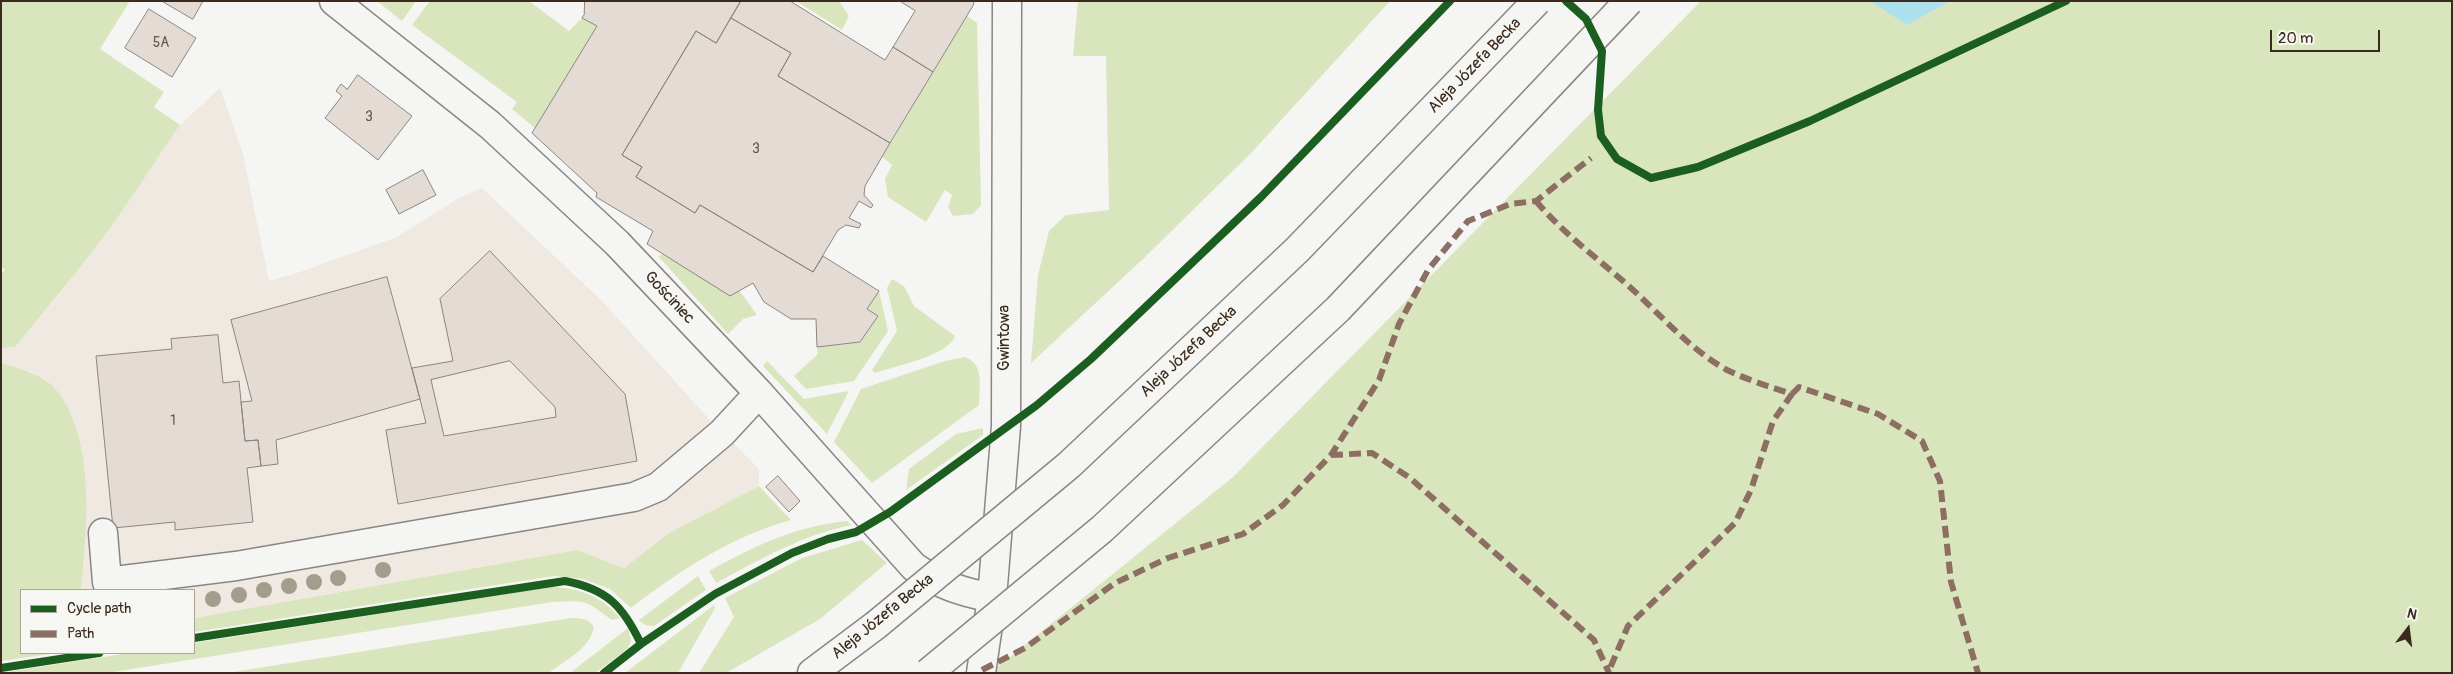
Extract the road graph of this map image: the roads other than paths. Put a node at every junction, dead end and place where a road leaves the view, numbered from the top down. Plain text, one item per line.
1 (334, 1) edge
2 (1007, 1) edge
3 (1537, 1) edge
4 (1629, 1) edge
5 (759, 393) junction
6 (103, 533) dead end
7 (107, 586) edge
8 (992, 598) junction
9 (812, 673) edge
10 (928, 673) edge
11 (981, 673) edge

1 - 5 main road, Gościniec
2 - 8 main road, Gwintowa
3 - 9 main road, Aleja Józefa Becka, bridge
4 - 10 main road, bridge
5 - 7 main road
5 - 8 main road, Gościniec
6 - 7 main road
8 - 11 main road, Gwintowa

